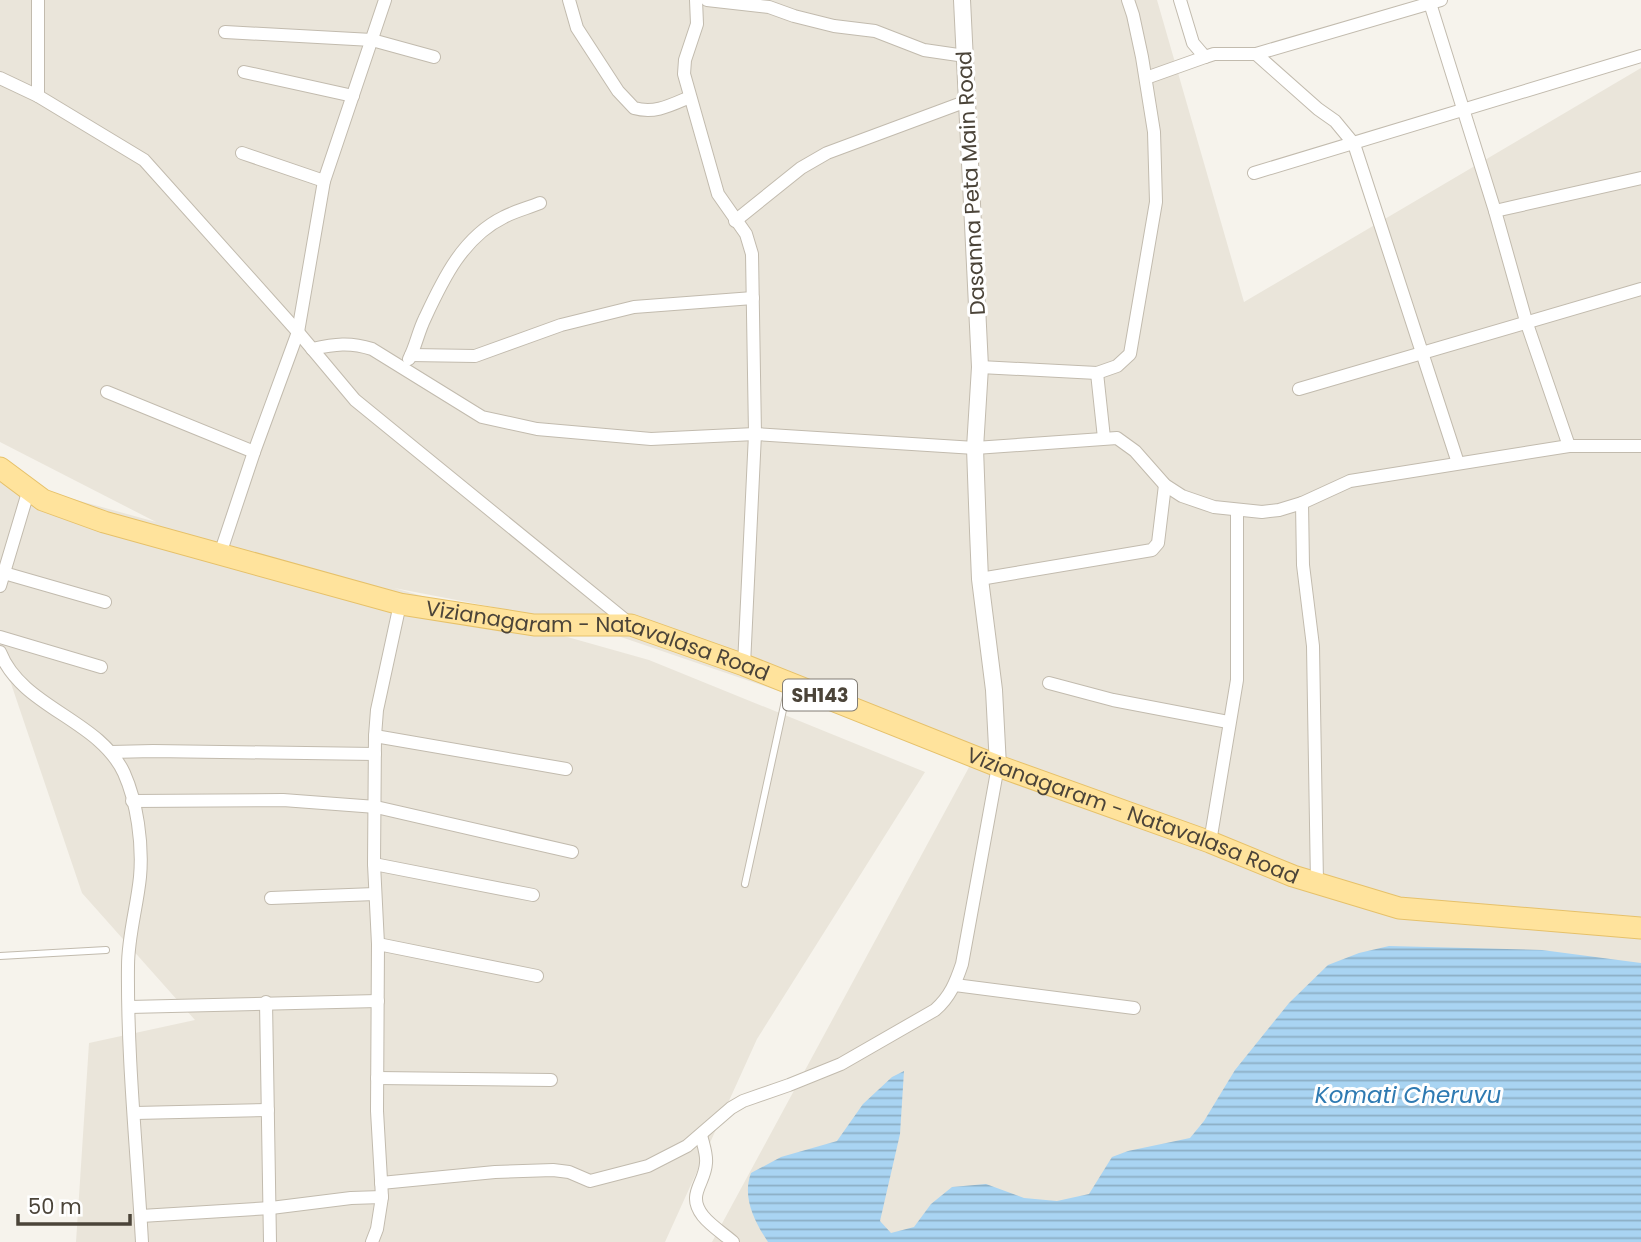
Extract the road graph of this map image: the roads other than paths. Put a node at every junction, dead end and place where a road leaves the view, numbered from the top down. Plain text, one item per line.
1 (38, 0) edge
2 (385, 0) edge
3 (569, 0) edge
4 (696, 0) edge
5 (707, 0) edge
6 (962, 0) edge
7 (1128, 0) edge
8 (1180, 0) edge
9 (1434, 1) edge
10 (225, 32) dead end
11 (372, 40) junction
12 (1256, 54) junction
13 (965, 56) junction
14 (1641, 56) edge
15 (434, 57) dead end
16 (1205, 57) junction
17 (244, 72) dead end
18 (0, 78) edge
19 (1146, 78) junction
20 (38, 96) junction
21 (353, 96) junction
22 (690, 97) junction
23 (967, 101) junction
24 (1462, 110) junction
25 (1354, 144) junction
26 (242, 153) dead end
27 (1254, 173) dead end
28 (1641, 178) edge
29 (324, 181) junction
30 (540, 204) dead end
31 (1495, 211) junction
32 (735, 221) junction
33 (1641, 289) edge
34 (753, 298) junction
35 (1526, 321) junction
36 (298, 332) junction
37 (312, 349) junction
38 (1423, 352) junction
39 (411, 355) junction
40 (980, 367) junction
41 (404, 369) junction
42 (1097, 373) junction
43 (1298, 389) dead end
44 (107, 392) dead end
45 (755, 434) junction
46 (1104, 438) junction
47 (1569, 446) junction
48 (1641, 446) edge
49 (975, 448) junction
50 (254, 452) junction
51 (1458, 463) junction
52 (0, 468) edge
53 (1165, 485) junction
54 (29, 489) junction
55 (1302, 503) junction
56 (1237, 510) junction
57 (220, 554) junction
58 (4, 573) junction
59 (981, 579) junction
60 (0, 586) edge
61 (105, 602) dead end
62 (400, 604) junction
63 (631, 625) junction
64 (0, 637) edge
65 (0, 652) edge
66 (744, 665) junction
67 (101, 667) dead end
68 (789, 683) junction
69 (1049, 683) dead end
70 (1228, 722) junction
71 (375, 736) junction
72 (111, 752) junction
73 (375, 754) junction
74 (998, 766) junction
75 (566, 769) dead end
76 (132, 801) junction
77 (376, 807) junction
78 (1210, 842) junction
79 (572, 852) dead end
80 (374, 864) junction
81 (1317, 883) junction
82 (745, 884) dead end
83 (375, 894) junction
84 (533, 895) dead end
85 (271, 898) dead end
86 (1641, 928) edge
87 (378, 944) junction
88 (106, 950) dead end
89 (0, 956) edge
90 (537, 976) dead end
91 (955, 985) junction
92 (378, 1001) junction
93 (265, 1002) junction
94 (129, 1007) junction
95 (1134, 1008) dead end
96 (377, 1078) junction
97 (551, 1080) dead end
98 (268, 1110) junction
99 (135, 1113) junction
100 (701, 1135) junction
101 (381, 1190) junction
102 (271, 1208) junction
103 (141, 1216) junction
104 (142, 1242) edge
105 (270, 1242) edge
106 (372, 1242) edge
107 (733, 1242) edge

1 - 20 street
2 - 11 street
3 - 22 street
4 - 22 street
5 - 13 street
6 - 13 street, Dasanna Peta Main Road
7 - 19 street
8 - 16 street
9 - 12 street
9 - 24 street
10 - 11 street
11 - 15 street
11 - 21 street
12 - 16 street
12 - 25 street
13 - 23 street, Dasanna Peta Main Road
14 - 24 street
16 - 19 street
17 - 21 street
18 - 20 street
19 - 42 street
20 - 36 street
21 - 29 street
22 - 32 street
23 - 32 street
23 - 40 street, Dasanna Peta Main Road
24 - 25 street
24 - 31 street
25 - 27 street
25 - 38 street
26 - 29 street
28 - 31 street
29 - 36 street
30 - 39 street
31 - 35 street
32 - 34 street
33 - 35 street
34 - 39 street
34 - 45 street
35 - 38 street
35 - 47 street
36 - 37 street
36 - 50 street
37 - 41 street
37 - 63 street
38 - 43 street
38 - 51 street
39 - 41 street
40 - 42 street
40 - 49 street, Dasanna Peta Main Road
41 - 45 street
42 - 46 street
44 - 50 street
45 - 49 street
45 - 66 street
46 - 49 street
46 - 53 street
47 - 48 street
47 - 51 street
49 - 59 street, Dasanna Peta Main Road
50 - 57 street
51 - 55 street
52 - 54 main road, Vizianagaram - Natavalasa Road / SH143
53 - 56 street
53 - 59 street
54 - 57 main road, Vizianagaram - Natavalasa Road / SH143
54 - 58 street
55 - 56 street
55 - 81 street
56 - 70 street
57 - 62 main road, Vizianagaram - Natavalasa Road / SH143
58 - 60 street
58 - 61 street
59 - 74 street, Dasanna Peta Main Road
62 - 63 main road, Vizianagaram - Natavalasa Road / SH143
62 - 71 street
63 - 66 main road, Vizianagaram - Natavalasa Road / SH143
64 - 67 street
65 - 72 street
66 - 68 main road, Vizianagaram - Natavalasa Road / SH143
68 - 74 main road, Vizianagaram - Natavalasa Road / SH143
68 - 82 lane
69 - 70 street
70 - 78 street
71 - 73 street
71 - 75 street
72 - 73 street
72 - 76 street
73 - 77 street
74 - 78 main road, Vizianagaram - Natavalasa Road / SH143
74 - 91 street
76 - 77 street
76 - 94 street
77 - 79 street
77 - 80 street
78 - 81 main road, Vizianagaram - Natavalasa Road / SH143
80 - 83 street
80 - 84 street
81 - 86 main road, Vizianagaram - Natavalasa Road / SH143
83 - 85 street
83 - 87 street
87 - 90 street
87 - 92 street
88 - 89 lane
91 - 95 street
91 - 100 street
92 - 93 street
92 - 96 street
93 - 94 street
93 - 98 street
94 - 99 street
96 - 97 street
96 - 101 street
98 - 99 street
98 - 102 street
99 - 103 street
100 - 101 street
100 - 107 street
101 - 102 street
101 - 106 street
102 - 103 street
102 - 105 street
103 - 104 street

